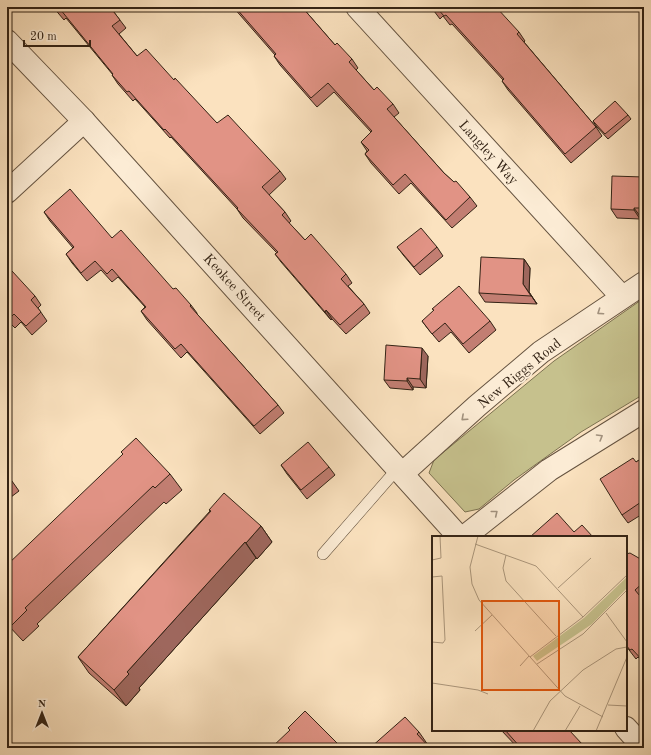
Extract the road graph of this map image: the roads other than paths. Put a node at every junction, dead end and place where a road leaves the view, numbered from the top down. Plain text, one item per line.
1 (357, 7) edge
2 (7, 41) edge
3 (84, 121) junction
4 (7, 192) edge
5 (644, 283) edge
6 (622, 297) junction
7 (644, 410) edge
8 (401, 471) junction
9 (458, 536) edge
10 (465, 536) edge
11 (323, 554) dead end
12 (627, 729) edge
13 (644, 748) edge

1 - 6 street, Langley Way
2 - 3 street, Keokee Street
3 - 4 street
3 - 8 street, Keokee Street
5 - 6 street, New Riggs Road
6 -> 8 street, New Riggs Road
10 -> 7 street
8 - 9 street, Keokee Street
8 - 11 lane
12 - 13 street

